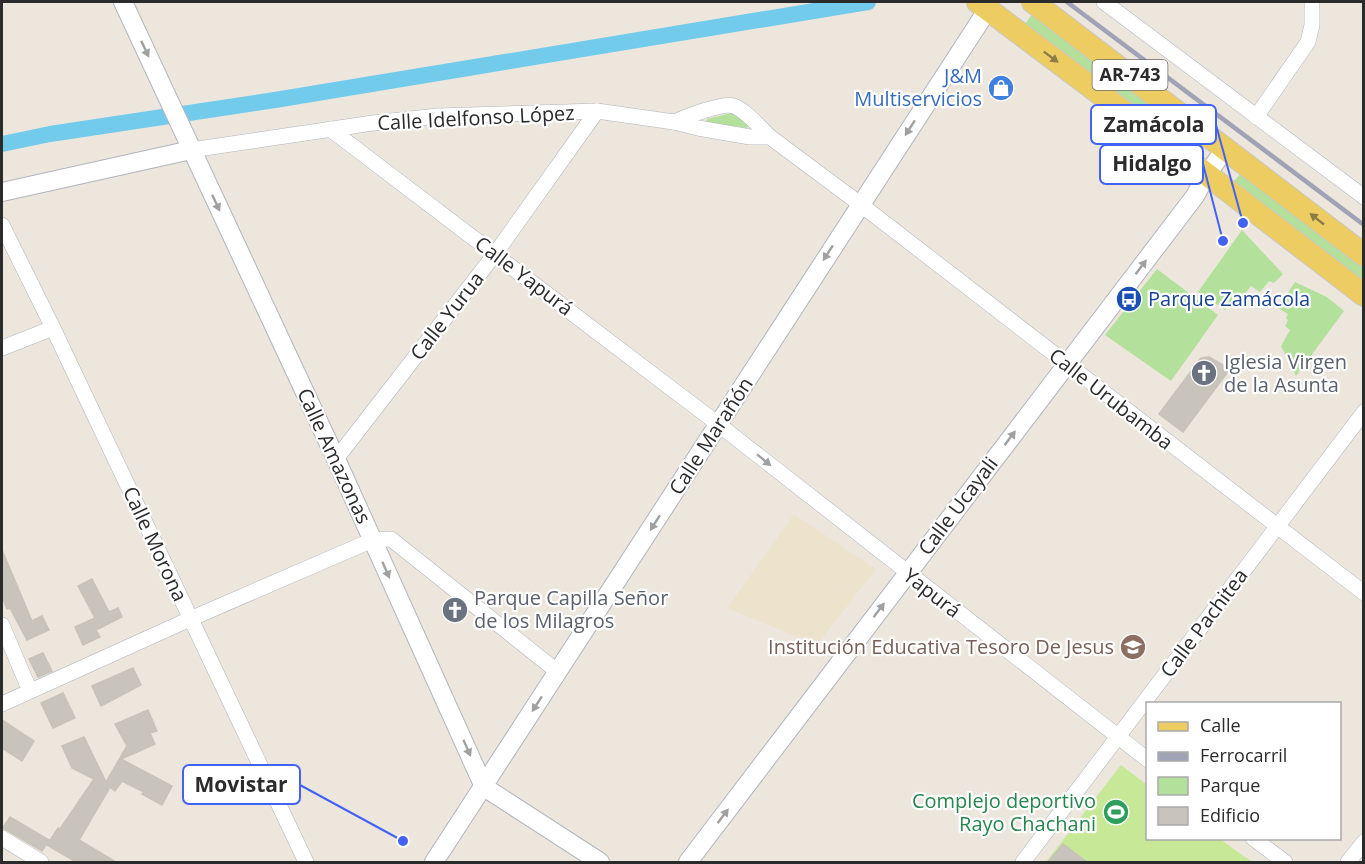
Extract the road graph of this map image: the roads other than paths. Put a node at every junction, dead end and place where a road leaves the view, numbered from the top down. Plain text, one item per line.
1 (123, 2) edge
2 (1033, 2) edge
3 (1104, 2) edge
4 (1312, 2) edge
5 (983, 5) edge
6 (597, 111) junction
7 (1256, 117) junction
8 (674, 122) junction
9 (330, 129) junction
10 (770, 136) junction
11 (1226, 148) junction
12 (191, 150) junction
13 (1207, 174) junction
14 (2, 192) edge
15 (1364, 197) edge
16 (860, 204) junction
17 (2, 225) edge
18 (495, 254) junction
19 (1364, 255) edge
20 (1364, 295) edge
21 (53, 328) junction
22 (2, 348) edge
23 (1066, 365) junction
24 (1364, 412) edge
25 (718, 424) junction
26 (336, 459) junction
27 (1277, 527) junction
28 (373, 540) junction
29 (907, 573) junction
30 (1364, 593) edge
31 (190, 619) junction
32 (2, 625) edge
33 (558, 672) junction
34 (30, 691) junction
35 (2, 704) edge
36 (1117, 737) junction
37 (1146, 759) edge
38 (484, 787) junction
39 (2, 838) edge
40 (1256, 840) edge
41 (1364, 842) edge
42 (41, 862) edge
43 (306, 862) edge
44 (434, 862) edge
45 (600, 862) edge
46 (688, 862) edge
47 (1023, 862) edge
48 (1285, 862) edge
49 (1348, 862) edge

1 -> 12 street, Calle Amazonas
2 - 11 main road, AR-743
3 - 7 street
4 - 7 street
5 -> 13 main road, AR-743
5 -> 16 street, Calle Marañón
6 - 8 street, Calle Idelfonso López
6 - 9 street, Calle Idelfonso López
6 - 18 street, Calle Yurua
7 - 15 street
8 - 10 street, Calle Idelfonso López
8 - 10 street
9 - 12 street, Calle Idelfonso López
9 - 18 street, Calle Yapurá
10 - 16 street
11 - 13 street, Calle Ucayali
19 -> 11 main road, AR-743
12 - 14 street, Calle Idelfonso López
12 -> 26 street, Calle Amazonas
13 - 20 main road, AR-743
23 -> 13 street, Calle Ucayali
16 - 23 street, Calle Urubamba
16 -> 25 street, Calle Marañón
17 - 21 street, Calle Morona
18 - 25 street, Calle Yapurá
18 - 26 street, Calle Yurua
21 - 22 street
21 - 31 street, Calle Morona
23 - 27 street, Calle Urubamba
29 -> 23 street, Calle Ucayali
24 - 27 street, Calle Pachitea
25 -> 29 street, Yapurá
25 -> 33 street, Calle Marañón
26 - 28 street, Calle Amazonas
27 - 30 street, Calle Urubamba
27 - 36 street, Calle Pachitea
28 - 31 street
28 - 33 street
28 -> 38 street, Calle Amazonas
29 - 36 street, Yapurá
46 -> 29 street, Calle Ucayali
31 - 34 street
31 - 43 street, Calle Morona
32 - 34 street
33 -> 38 street, Calle Marañón
34 - 35 street
36 - 37 street, Yapurá
36 - 47 street, Calle Pachitea
38 - 44 street, Calle Marañón
38 - 45 street
39 - 42 street
40 - 48 street
41 - 49 street

